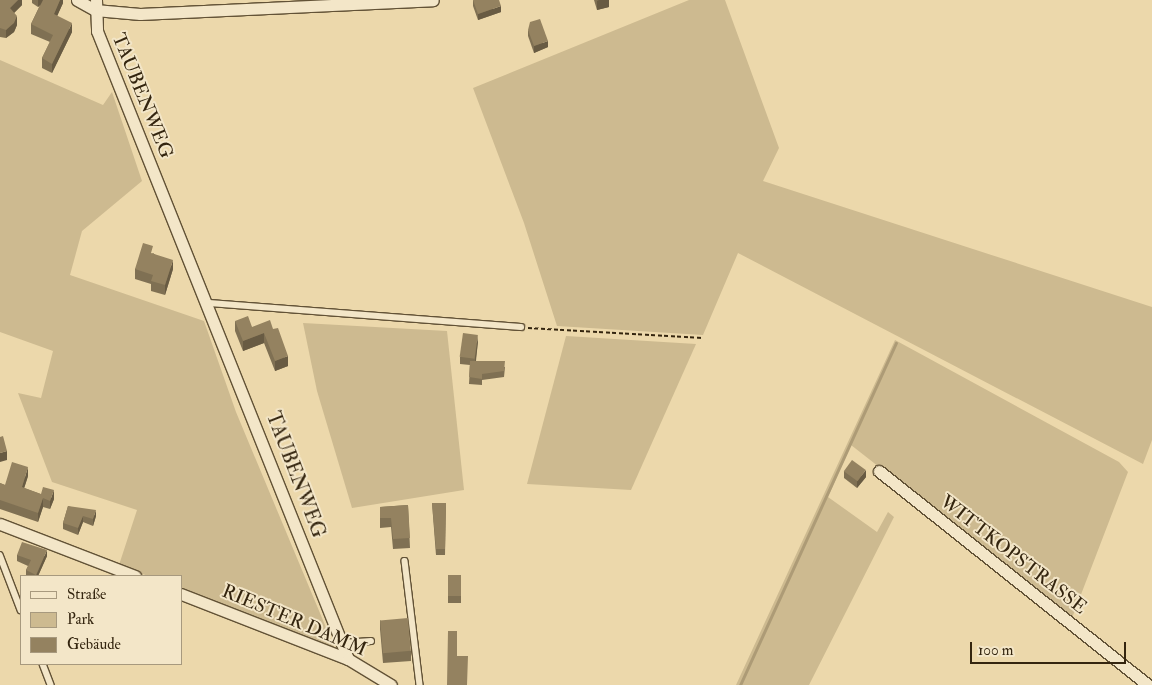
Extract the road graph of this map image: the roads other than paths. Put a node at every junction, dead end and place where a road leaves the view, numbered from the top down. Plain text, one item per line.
1 (78, 0) edge
2 (434, 0) edge
3 (95, 5) edge
4 (209, 303) junction
5 (521, 327) road end
6 (879, 471) dead end
7 (0, 524) edge
8 (0, 556) edge
9 (405, 560) dead end
10 (132, 575) edge
11 (182, 594) edge
12 (20, 607) edge
13 (371, 641) dead end
14 (343, 643) junction
15 (348, 660) junction
16 (42, 665) edge
17 (51, 685) edge
18 (391, 685) edge
19 (420, 685) edge
20 (1148, 685) edge

1 - 3 street
2 - 3 street
3 - 4 street, TAUBENWEG
4 - 5 lane
4 - 14 street, TAUBENWEG
6 - 20 street, WITTKOPSTRASSE
7 - 10 street
8 - 12 lane
9 - 19 lane
11 - 15 street, RIESTER DAMM
13 - 14 lane
14 - 15 street, TAUBENWEG
15 - 18 street, RIESTER DAMM
16 - 17 lane

